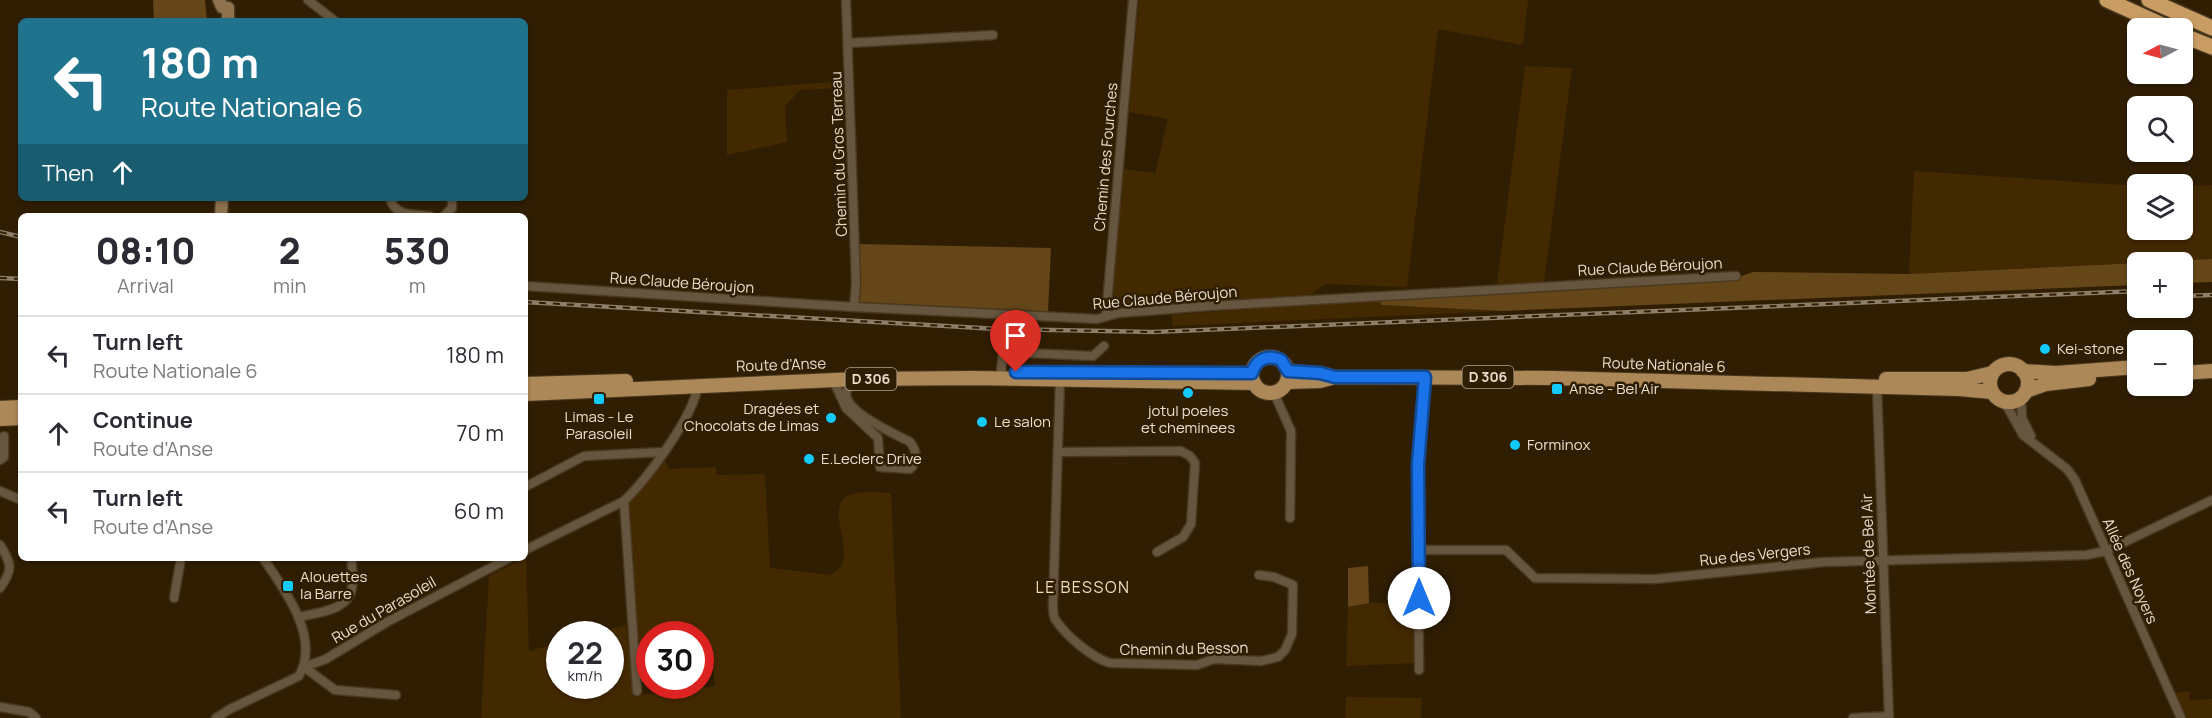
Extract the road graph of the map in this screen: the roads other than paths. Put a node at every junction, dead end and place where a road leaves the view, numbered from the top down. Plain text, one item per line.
1 (308, 0) edge
2 (846, 0) edge
3 (1133, 0) edge
4 (2107, 0) edge
5 (2149, 0) edge
6 (227, 3) edge
7 (228, 18) edge
8 (331, 18) edge
9 (2147, 18) edge
10 (2212, 28) edge
11 (993, 35) dead end
12 (2193, 39) edge
13 (849, 43) junction
14 (2212, 47) edge
15 (1736, 276) dead end
16 (528, 285) edge
17 (854, 307) junction
18 (1106, 316) junction
19 (1104, 346) dead end
20 (2212, 364) edge
21 (2193, 365) edge
22 (2127, 368) edge
23 (2024, 371) junction
24 (2212, 371) edge
25 (1001, 372) junction
26 (2193, 372) edge
27 (1992, 373) junction
28 (1288, 376) junction
29 (1425, 377) junction
30 (2127, 377) edge
31 (1253, 378) junction
32 (858, 379) junction
33 (1060, 379) junction
34 (833, 380) junction
35 (1641, 380) junction
36 (528, 384) edge
37 (698, 384) junction
38 (1877, 388) junction
39 (1274, 393) junction
40 (528, 394) edge
41 (2024, 394) junction
42 (1995, 396) junction
43 (18, 407) edge
44 (0, 408) edge
45 (18, 418) edge
46 (0, 419) edge
47 (4, 436) dead end
48 (2039, 445) junction
49 (663, 452) junction
50 (1058, 452) junction
51 (0, 460) edge
52 (528, 485) edge
53 (0, 491) edge
54 (18, 499) edge
55 (2212, 500) edge
56 (624, 501) junction
57 (1290, 518) dead end
58 (0, 545) edge
59 (528, 549) edge
60 (1418, 550) junction
61 (2106, 551) junction
62 (1157, 552) dead end
63 (1883, 560) junction
64 (180, 561) edge
65 (265, 561) edge
66 (352, 561) edge
67 (503, 561) edge
68 (1259, 575) dead end
69 (0, 588) edge
70 (174, 598) dead end
71 (300, 617) junction
72 (304, 667) junction
73 (1419, 670) dead end
74 (636, 676) edge
75 (396, 695) dead end
76 (0, 707) edge
77 (1889, 717) edge
78 (36, 718) edge
79 (216, 718) edge
80 (1853, 718) edge
81 (2181, 718) edge

1 - 8 street
2 - 13 street, Chemin du Gros Terreau
3 - 18 street, Chemin des Fourches
4 - 9 highway
5 - 10 highway
6 - 7 main road
11 - 13 street
12 - 14 highway
13 - 17 street, Chemin du Gros Terreau
15 - 18 street, Rue Claude Béroujon
16 - 17 street, Rue Claude Béroujon
17 - 18 street, Rue Claude Béroujon
19 - 25 street
20 - 21 main road
22 - 23 main road
23 - 27 main road
23 - 41 main road
24 - 26 main road
25 - 31 main road, Route d'Anse / D 306
25 - 36 main road, Route d'Anse / D 306
27 - 35 main road, D 306
27 - 42 main road
28 - 29 main road, Route Nationale 6 / D 306
28 - 31 main road
28 - 39 main road
29 - 35 main road, Route Nationale 6 / D 306
29 - 60 street
30 - 41 main road
31 - 33 main road, Route d'Anse / D 306
31 - 39 main road
32 - 33 main road, Route d'Anse / D 306
32 - 34 main road, Route d'Anse / D 306
32 - 34 street
33 - 50 street, Chemin du Besson
34 - 37 main road, Route d'Anse / D 306
35 - 38 main road, Route Nationale 6 / D 306
37 - 40 main road, Route d'Anse / D 306
37 - 49 street
38 - 42 main road, Route Nationale 6 / D 306
38 - 63 street, Montée de Bel Air
39 - 57 street
41 - 42 main road
41 - 48 street, Allée des Noyers
42 - 48 street, Allée des Noyers
43 - 44 main road
45 - 46 main road
47 - 51 street
48 - 61 street, Allée des Noyers
49 - 52 street
49 - 56 street
50 - 62 street
50 - 68 street, Chemin du Besson
53 - 54 street
55 - 61 street, Rue des Vergers
56 - 59 street
56 - 74 street
58 - 69 street
60 - 63 street, Rue des Vergers
60 - 73 street
61 - 63 street, Rue des Vergers
61 - 81 street, Allée des Noyers
63 - 77 street, Montée de Bel Air
64 - 70 street
65 - 71 street
66 - 71 street
67 - 72 street, Rue du Parasoleil
71 - 72 street
72 - 75 street
72 - 79 street, Rue du Parasoleil
76 - 78 street
77 - 80 street

